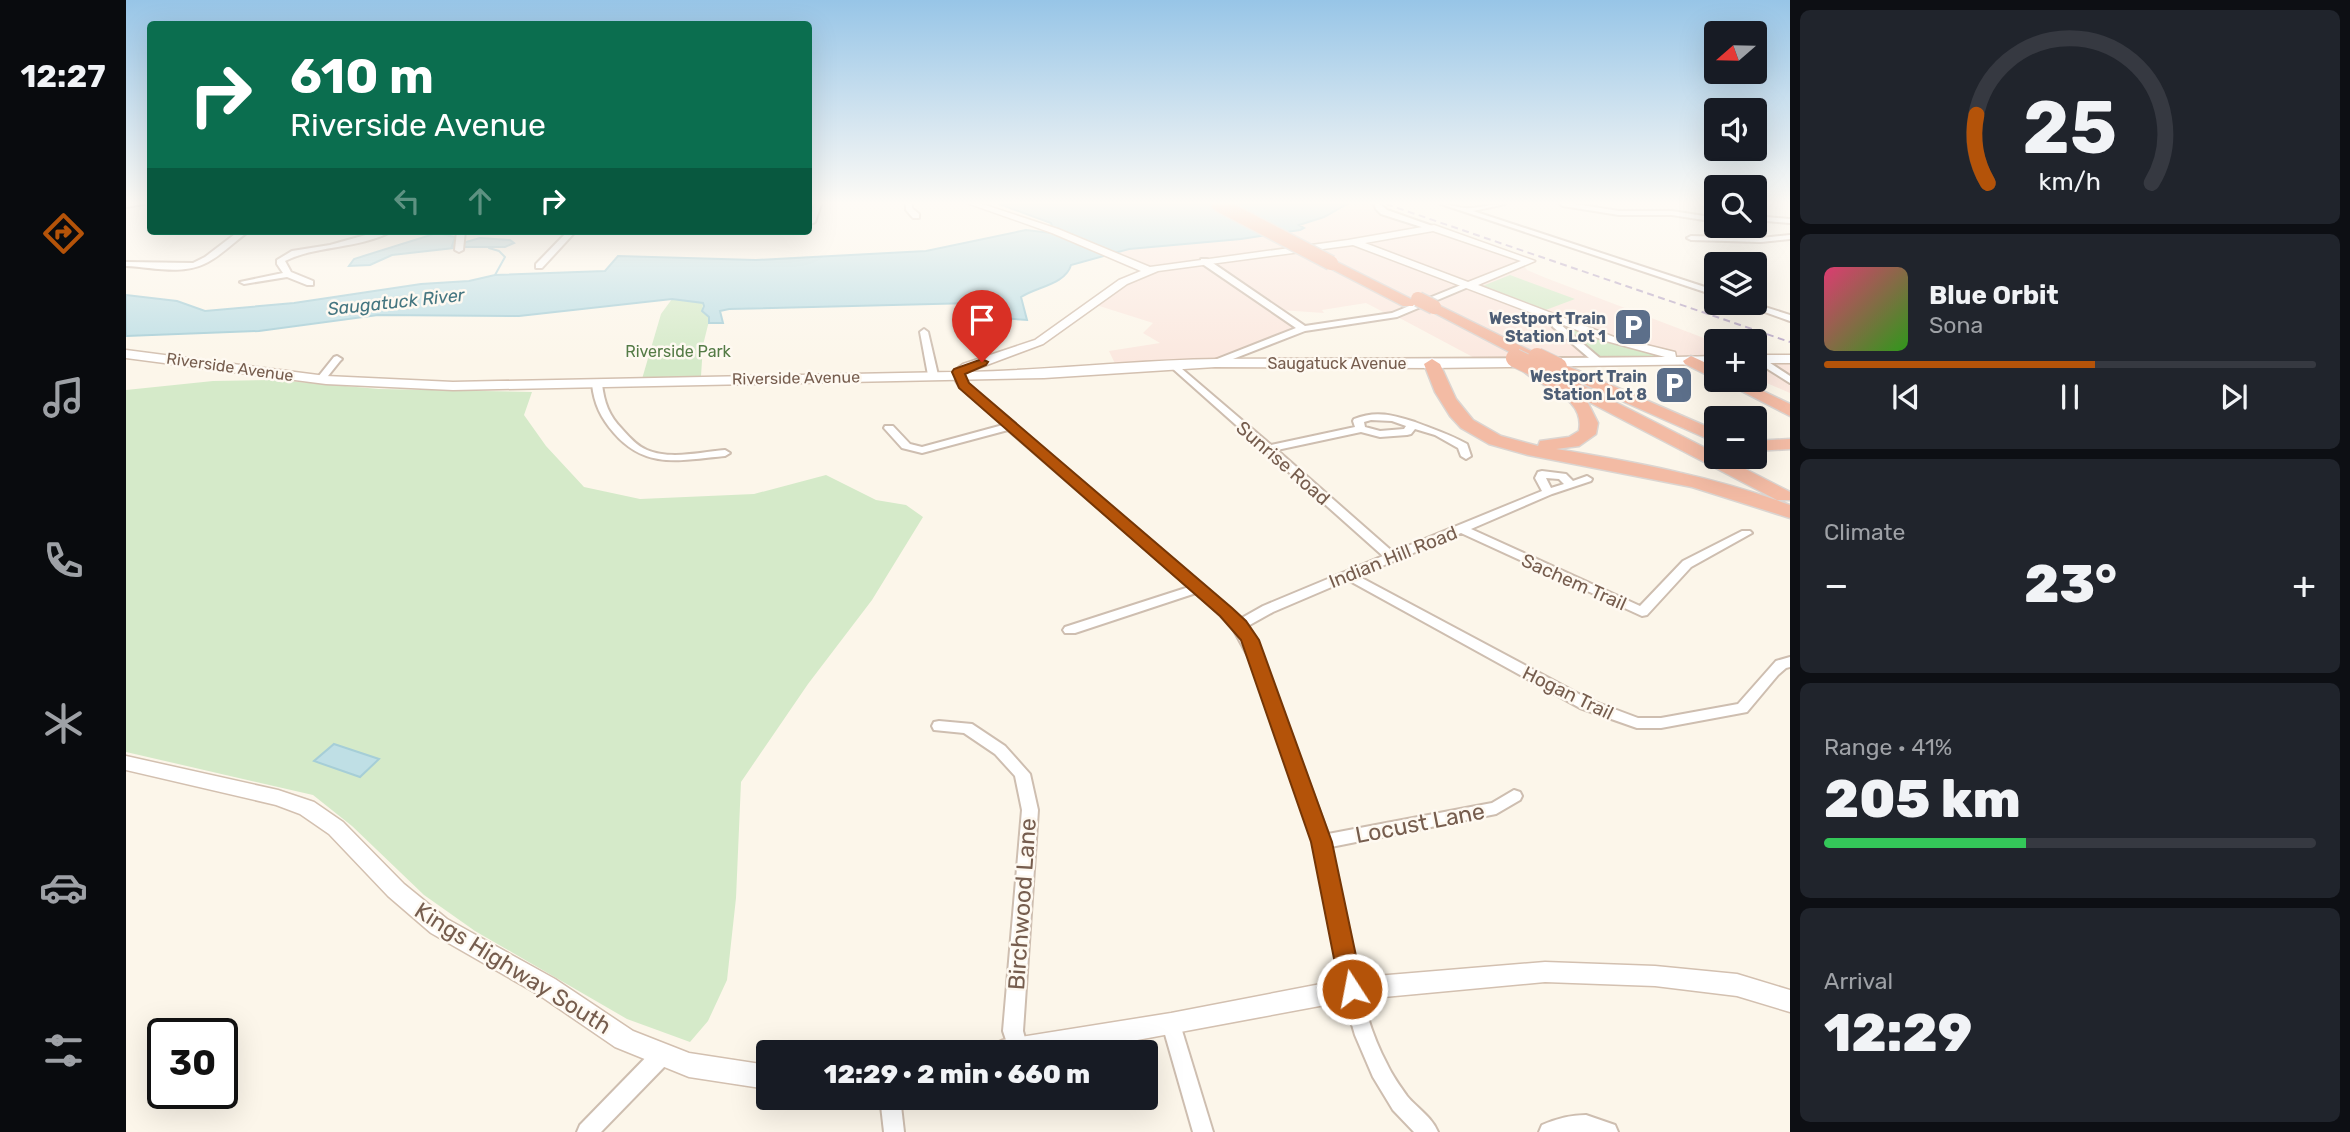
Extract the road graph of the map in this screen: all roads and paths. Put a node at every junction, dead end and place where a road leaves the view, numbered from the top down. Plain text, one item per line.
1 (207, 257) edge
2 (286, 257) edge
3 (548, 257) edge
4 (1117, 257) edge
5 (1237, 257) edge
6 (1329, 257) edge
7 (1330, 257) edge
8 (1394, 257) edge
9 (1518, 257) edge
10 (1604, 257) edge
11 (1204, 261) junction
12 (1338, 261) junction
13 (126, 264) edge
14 (195, 265) joint
15 (539, 266) dead end
16 (1148, 270) junction
17 (288, 274) junction
18 (244, 282) dead end
19 (310, 283) dead end
20 (1469, 285) junction
21 (1704, 290) edge
22 (1767, 310) edge
23 (1552, 317) junction
24 (1790, 318) edge
25 (1303, 329) junction
26 (924, 332) dead end
27 (126, 354) edge
28 (337, 359) dead end
29 (1767, 359) edge
30 (1790, 359) edge
31 (1691, 360) junction
32 (1704, 360) edge
33 (1533, 362) junction
34 (1599, 362) junction
35 (1215, 363) junction
36 (1432, 364) junction
37 (1767, 365) edge
38 (1175, 366) junction
39 (1704, 366) edge
40 (933, 375) junction
41 (957, 375) junction
42 (321, 379) junction
43 (1790, 380) edge
44 (597, 384) junction
45 (1752, 392) edge
46 (1762, 392) edge
47 (1790, 405) edge
48 (1790, 411) edge
49 (1412, 425) junction
50 (1010, 426) junction
51 (889, 428) dead end
52 (1361, 429) junction
53 (1704, 433) edge
54 (1790, 444) edge
55 (1767, 445) edge
56 (1704, 447) edge
57 (1268, 449) junction
58 (725, 453) dead end
59 (1466, 456) dead end
60 (1749, 469) edge
61 (1587, 479) dead end
62 (1571, 485) junction
63 (1790, 489) edge
64 (1548, 492) junction
65 (1790, 499) edge
66 (1790, 512) edge
67 (1462, 529) junction
68 (1746, 533) dead end
69 (1392, 558) junction
70 (1348, 575) junction
71 (1197, 588) junction
72 (1240, 625) junction
73 (1070, 629) dead end
74 (1790, 663) edge
75 (939, 726) dead end
76 (126, 763) edge
77 (1514, 796) dead end
78 (1322, 842) junction
79 (1352, 989) junction
80 (1790, 1001) edge
81 (1171, 1024) junction
82 (1012, 1040) edge
83 (1072, 1040) edge
84 (661, 1056) junction
85 (756, 1075) edge
86 (891, 1110) edge
87 (587, 1132) edge
88 (894, 1132) edge
89 (1203, 1132) edge
90 (1428, 1132) edge
91 (1549, 1132) edge
92 (1608, 1132) edge

1 - 14 street
2 - 17 street
3 - 15 street
4 - 16 main road
5 - 11 main road, Riverside Avenue
6 - 12 highway, bridge
7 - 12 highway
8 - 20 main road
9 - 20 main road
10 - 21 street
11 - 16 main road, Riverside Avenue
11 - 25 street
12 - 33 highway
13 - 14 street
16 - 41 main road, Riverside Avenue
17 - 18 street
17 - 19 street
20 - 23 main road
20 - 25 street
22 - 24 street
23 - 31 main road
23 - 34 street
25 - 35 street
26 - 40 street
27 - 42 main road, Riverside Avenue
28 - 42 street
29 - 30 main road
31 - 32 main road, Saugatuck Avenue
31 - 34 main road, Saugatuck Avenue
31 - 39 highway
33 - 36 highway
33 - 53 highway
33 - 56 highway
33 - 65 highway
34 - 36 main road, Saugatuck Avenue
35 - 36 main road, Saugatuck Avenue
35 - 38 main road, Saugatuck Avenue
36 - 66 highway
37 - 43 street
38 - 41 main road, Saugatuck Avenue
38 - 57 street, Sunrise Road
40 - 41 main road, Riverside Avenue
40 - 44 main road, Riverside Avenue
41 - 50 street
42 - 44 main road, Riverside Avenue
44 - 58 street
45 - 48 highway
46 - 47 highway
49 - 52 street
49 - 52 street
49 - 59 street
50 - 51 street
50 - 71 street
52 - 57 street
54 - 55 highway
57 - 69 street, Sunrise Road
60 - 63 highway
61 - 62 street, Indian Hill Road
62 - 64 street, Indian Hill Road
62 - 64 street
64 - 67 street, Indian Hill Road
67 - 68 street, Sachem Trail
67 - 69 street, Indian Hill Road
69 - 70 street, Indian Hill Road
70 - 72 street, Indian Hill Road
70 - 74 street, Hogan Trail
71 - 72 street
71 - 73 street
72 - 78 street
75 - 82 street, Birchwood Lane
76 - 84 main road, Kings Highway South
77 - 78 street, Locust Lane
78 - 79 street
79 - 80 main road
79 - 81 main road
79 - 90 street
81 - 83 main road
81 - 89 street
84 - 85 main road, Kings Highway South
84 - 87 street
86 - 88 street
91 - 92 street

